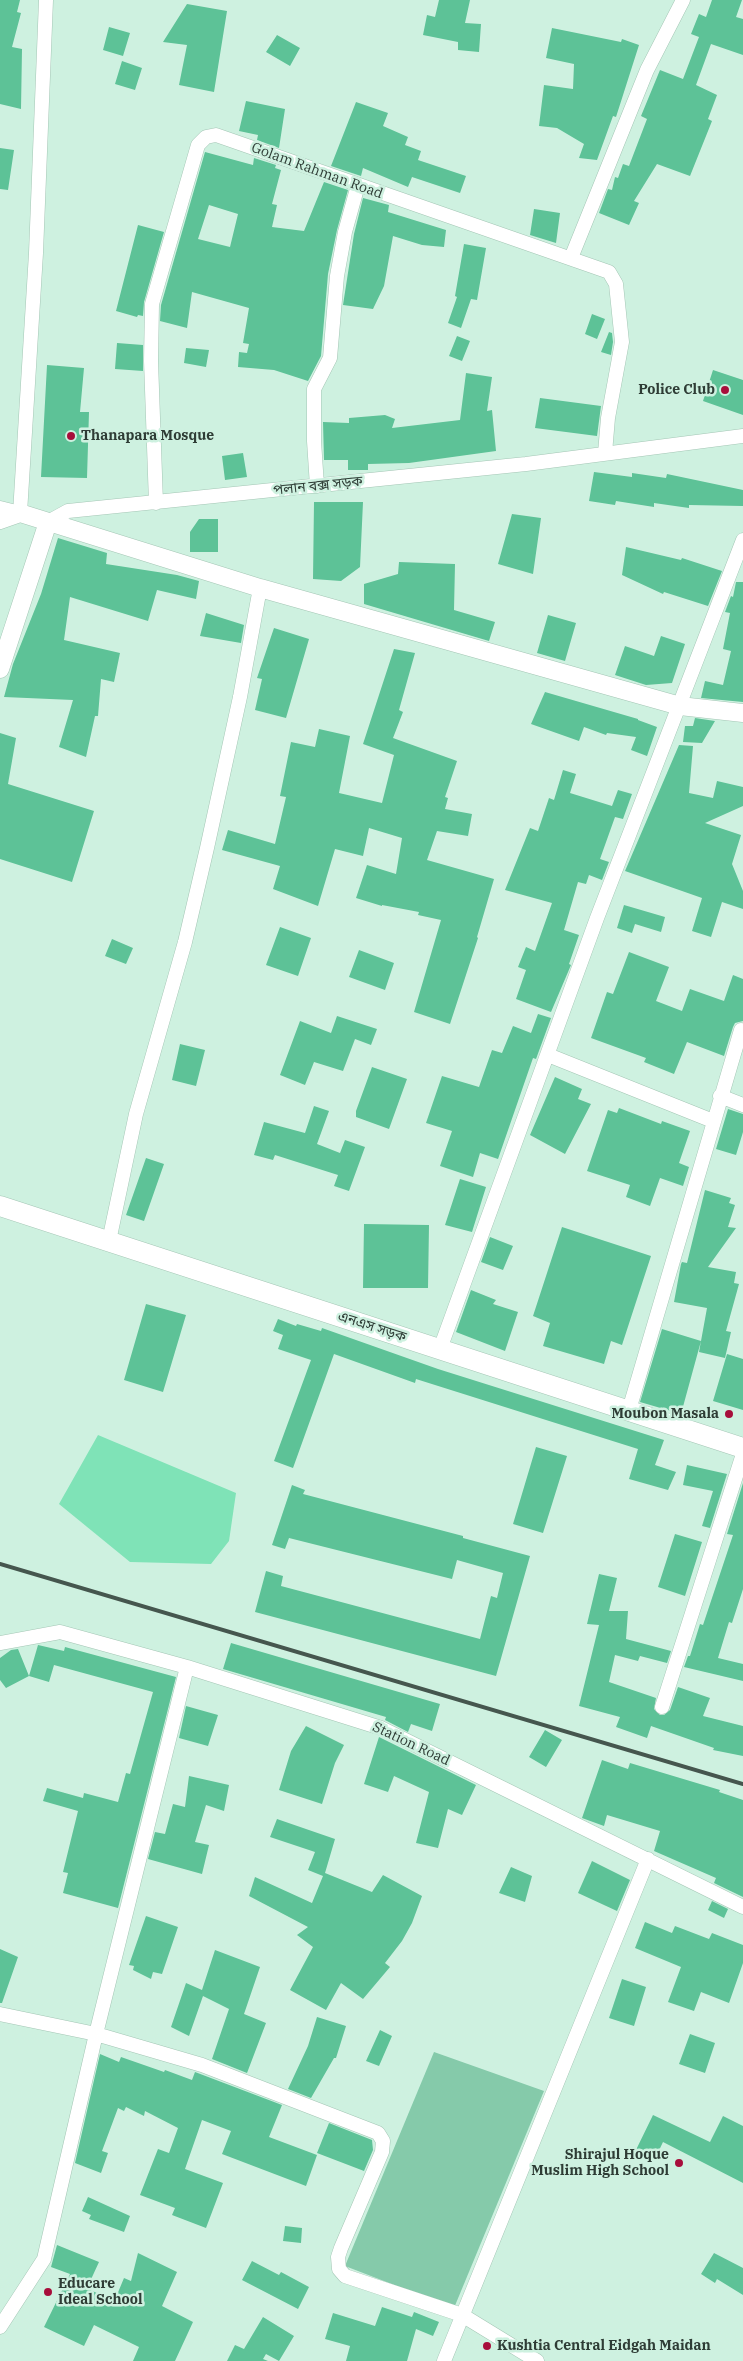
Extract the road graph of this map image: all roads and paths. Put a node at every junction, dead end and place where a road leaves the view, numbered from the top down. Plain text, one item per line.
1 (46, 0) edge
2 (683, 0) edge
3 (358, 185) junction
4 (571, 258) junction
5 (743, 436) edge
6 (605, 453) junction
7 (317, 486) junction
8 (156, 503) junction
9 (0, 508) edge
10 (20, 513) junction
11 (0, 520) edge
12 (48, 522) junction
13 (743, 540) edge
14 (260, 588) junction
15 (0, 669) edge
16 (680, 706) junction
17 (743, 713) edge
18 (741, 1030) dead end
19 (548, 1054) junction
20 (720, 1096) junction
21 (743, 1105) edge
22 (713, 1121) junction
23 (0, 1206) edge
24 (109, 1241) junction
25 (440, 1349) junction
26 (629, 1410) junction
27 (743, 1448) edge
28 (743, 1454) edge
29 (0, 1643) edge
30 (187, 1667) junction
31 (662, 1707) dead end
32 (648, 1860) junction
33 (743, 1907) edge
34 (0, 2014) edge
35 (96, 2034) junction
36 (462, 2315) junction
37 (0, 2327) edge
38 (444, 2361) edge
39 (537, 2361) edge

1 - 10 street
2 - 4 street
3 - 4 street, Golam Rahman Road
3 - 7 street
3 - 8 street, Golam Rahman Road
4 - 6 street, Golam Rahman Road
5 - 6 street, পলান বক্স সড়ক
6 - 7 street, পলান বক্স সড়ক
7 - 8 street, পলান বক্স সড়ক
8 - 12 street, পলান বক্স সড়ক
9 - 10 street
10 - 11 street
10 - 12 street
12 - 14 street
12 - 15 street
13 - 16 street
14 - 16 street
14 - 24 street
16 - 17 street
16 - 19 street
18 - 20 street
19 - 22 street
19 - 25 street
20 - 21 street
20 - 22 street
22 - 26 street
23 - 24 main road, এনএস সড়ক
24 - 25 main road, এনএস সড়ক
25 - 26 main road, এনএস সড়ক
26 - 27 main road, এনএস সড়ক
28 - 31 street
29 - 30 street, Station Road
30 - 32 street, Station Road
30 - 35 street
32 - 33 street, Station Road
32 - 36 street
34 - 35 street
35 - 36 street
35 - 37 street
36 - 38 street
36 - 39 street

